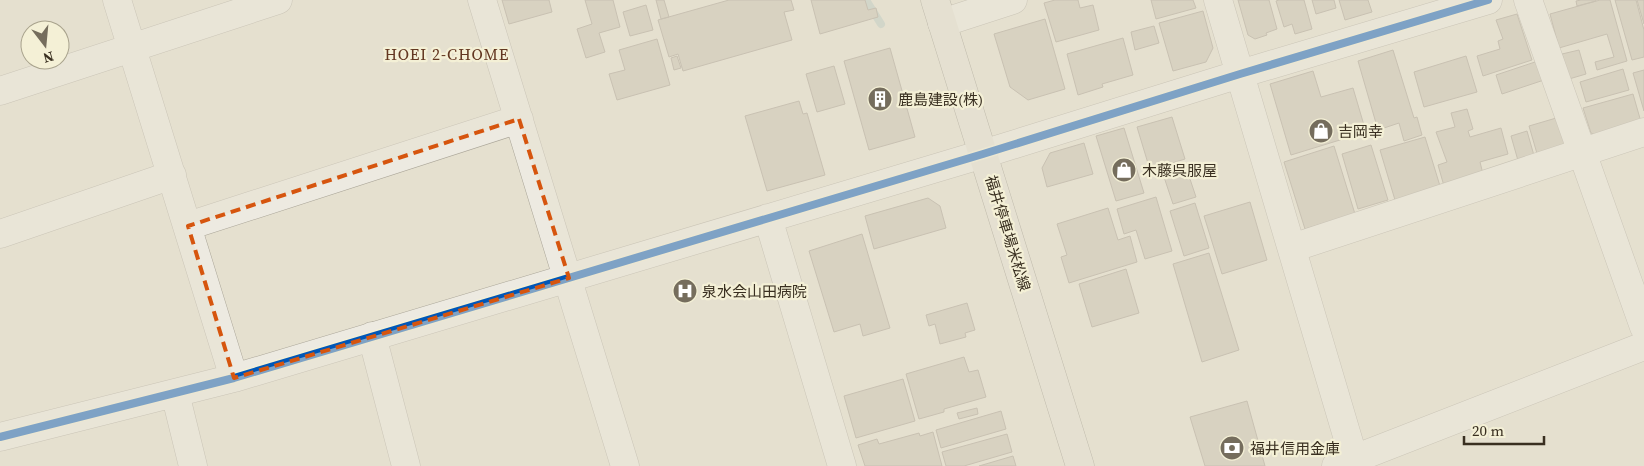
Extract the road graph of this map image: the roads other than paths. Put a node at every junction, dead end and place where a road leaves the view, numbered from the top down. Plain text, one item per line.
1 (117, 0) edge
2 (278, 0) edge
3 (482, 0) edge
4 (1013, 0) edge
5 (1218, 0) edge
6 (1488, 0) edge
7 (1528, 0) edge
8 (938, 12) edge
9 (133, 48) junction
10 (1240, 74) junction
11 (0, 90) edge
12 (519, 119) junction
13 (1644, 132) edge
14 (1582, 152) junction
15 (983, 154) junction
16 (172, 175) junction
17 (768, 218) junction
18 (188, 226) junction
19 (0, 234) edge
20 (1292, 248) junction
21 (568, 278) junction
22 (1644, 327) edge
23 (372, 336) junction
24 (1644, 346) edge
25 (234, 378) junction
26 (175, 393) junction
27 (0, 437) edge
28 (1349, 464) edge
29 (193, 466) edge
30 (406, 466) edge
31 (625, 466) edge
32 (842, 466) edge
33 (1080, 466) edge

1 - 9 street
2 - 9 street
3 - 12 street
4 - 8 street
5 - 10 street
6 - 10 street
7 - 14 street
8 - 15 main road, 福井停車場米松線
9 - 11 street
9 - 16 street
10 - 15 street
10 - 20 street
12 - 18 street
12 - 21 street
13 - 14 street
14 - 20 street
14 - 22 street
15 - 17 street
15 - 33 main road, 福井停車場米松線
16 - 18 street
16 - 19 street
17 - 21 street
17 - 32 street
18 - 25 street
20 - 28 street
21 - 23 street
21 - 31 street
23 - 25 street
23 - 30 street
24 - 28 street
25 - 26 street
26 - 27 street
26 - 29 street

